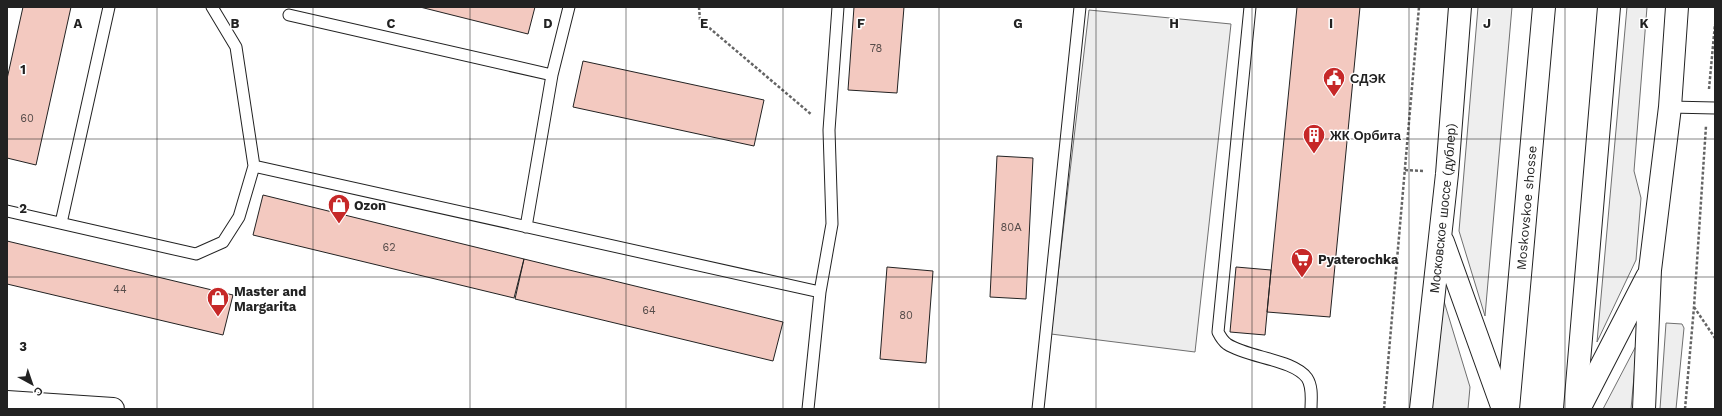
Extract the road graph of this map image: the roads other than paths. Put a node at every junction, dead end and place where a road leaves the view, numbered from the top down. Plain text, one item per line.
1 (109, 7) edge
2 (212, 7) edge
3 (569, 7) edge
4 (838, 7) edge
5 (1080, 7) edge
6 (1250, 7) edge
7 (1460, 7) edge
8 (1544, 7) edge
9 (1609, 7) edge
10 (1676, 7) edge
11 (289, 15) dead end
12 (552, 75) junction
13 (1670, 107) junction
14 (1711, 107) edge
15 (254, 166) junction
16 (7, 211) edge
17 (61, 223) junction
18 (526, 227) junction
19 (1441, 237) junction
20 (1650, 270) junction
21 (820, 292) junction
22 (15, 404) edge
23 (113, 409) edge
24 (808, 409) edge
25 (1038, 409) edge
26 (1311, 409) edge
27 (1420, 409) edge
28 (1503, 409) edge
29 (1508, 409) edge
30 (1575, 409) edge
31 (1579, 409) edge
32 (1644, 409) edge

1 - 17 lane
2 - 15 lane
3 - 12 lane
4 - 21 lane
5 - 25 lane
6 - 26 lane
7 - 19 street, Московское шоссе (дублер)
8 - 29 street, Moskovskoe shosse
9 - 30 street
10 - 13 street
11 - 12 lane
12 - 18 lane
13 - 14 lane
13 - 20 street
15 - 17 lane
15 - 18 lane
16 - 17 lane
18 - 21 lane
19 - 27 street, Московское шоссе (дублер)
19 - 28 street
20 - 31 street
20 - 32 street
21 - 24 lane
22 - 23 street

